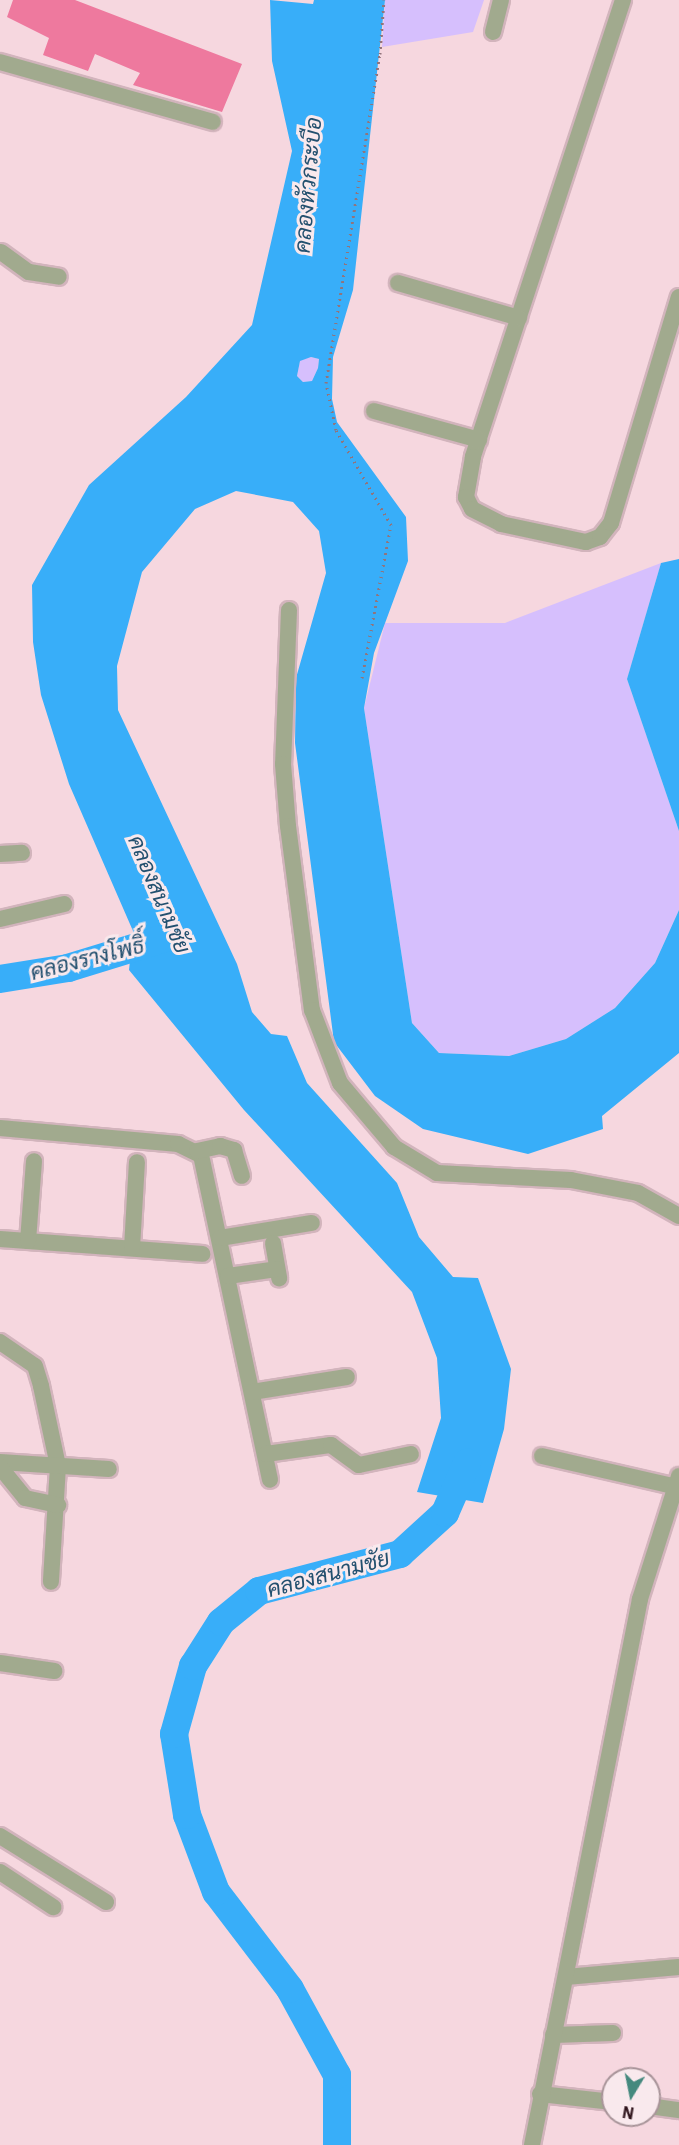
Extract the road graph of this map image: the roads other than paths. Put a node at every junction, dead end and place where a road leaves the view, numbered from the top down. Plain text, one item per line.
1 (501, 0) edge
2 (623, 0) edge
3 (493, 32) dead end
4 (0, 62) edge
5 (213, 122) dead end
6 (0, 252) edge
7 (60, 277) dead end
8 (398, 283) dead end
9 (679, 297) edge
10 (519, 318) junction
11 (374, 411) dead end
12 (478, 440) junction
13 (289, 610) dead end
14 (22, 853) dead end
15 (0, 854) edge
16 (64, 904) dead end
17 (0, 919) edge
18 (0, 1128) edge
19 (197, 1151) junction
20 (34, 1161) dead end
21 (137, 1162) dead end
22 (242, 1176) dead end
23 (679, 1215) edge
24 (312, 1223) dead end
25 (220, 1238) junction
26 (0, 1239) edge
27 (28, 1241) junction
28 (273, 1243) dead end
29 (132, 1248) junction
30 (202, 1254) dead end
31 (228, 1276) junction
32 (0, 1342) edge
33 (347, 1377) dead end
34 (252, 1392) junction
35 (411, 1454) dead end
36 (266, 1455) junction
37 (542, 1456) dead end
38 (0, 1465) edge
39 (58, 1466) junction
40 (109, 1469) dead end
41 (270, 1480) dead end
42 (676, 1481) edge
43 (58, 1505) junction
44 (51, 1582) dead end
45 (0, 1663) edge
46 (54, 1671) dead end
47 (0, 1836) edge
48 (0, 1872) edge
49 (106, 1902) dead end
50 (53, 1907) dead end
51 (679, 1967) edge
52 (566, 1977) junction
53 (613, 2033) dead end
54 (553, 2035) junction
55 (540, 2094) junction
56 (601, 2101) edge
57 (661, 2108) edge
58 (679, 2110) edge
59 (532, 2145) edge

1 - 3 street
2 - 10 street
4 - 5 street
6 - 7 street
8 - 10 street
9 - 12 street
10 - 12 street
11 - 12 street
13 - 23 street
14 - 15 street
16 - 17 street
18 - 19 street
19 - 22 street
19 - 25 street
20 - 27 street
21 - 29 street
24 - 25 street
25 - 31 street
26 - 27 street
27 - 29 street
28 - 31 street
29 - 30 street
31 - 34 street
32 - 39 street
33 - 34 street
34 - 36 street
35 - 36 street
36 - 41 street
37 - 42 street
38 - 39 street
38 - 43 street
39 - 40 street
39 - 43 street
42 - 52 street
43 - 44 street
45 - 46 street
47 - 49 street
48 - 50 street
51 - 52 street
52 - 54 street
53 - 54 street
54 - 55 street
55 - 56 street
55 - 59 street
57 - 58 street

